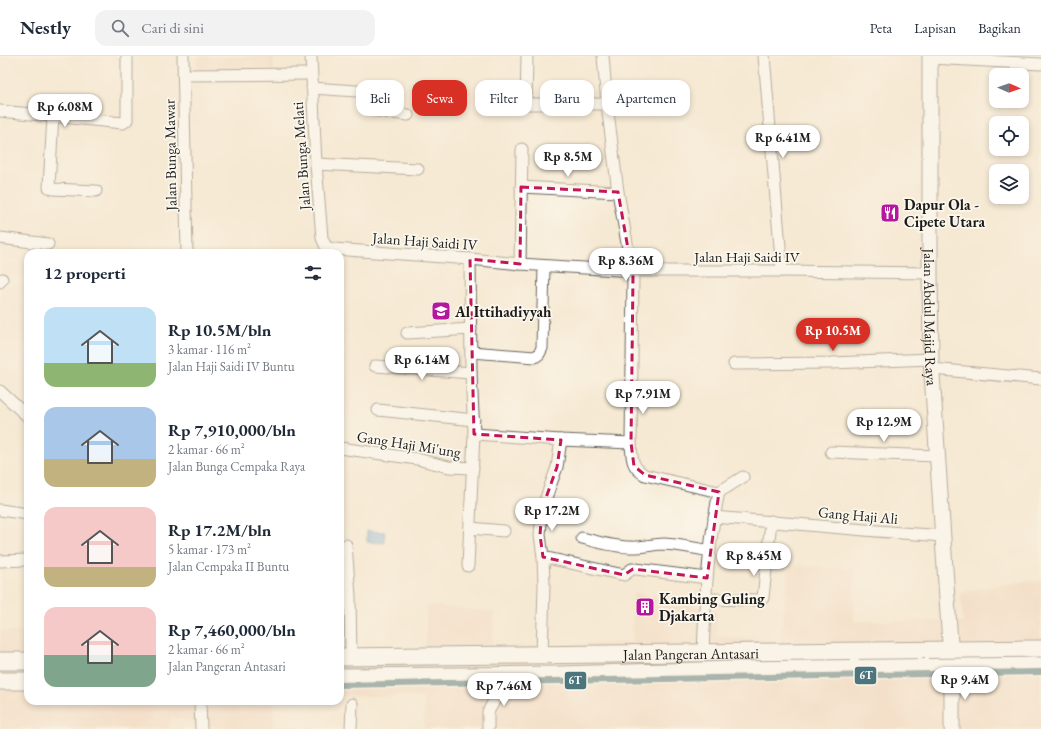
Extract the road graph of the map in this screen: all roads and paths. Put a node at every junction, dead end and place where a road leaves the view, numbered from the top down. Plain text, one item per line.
1 (127, 56) edge
2 (183, 56) edge
3 (311, 56) edge
4 (527, 56) edge
5 (604, 56) edge
6 (764, 56) edge
7 (930, 57) edge
8 (1041, 64) edge
9 (311, 74) junction
10 (183, 75) junction
11 (606, 80) edge
12 (312, 88) junction
13 (602, 104) edge
14 (0, 111) edge
15 (408, 115) dead end
16 (53, 116) junction
17 (608, 116) edge
18 (522, 149) dead end
19 (316, 164) junction
20 (418, 169) dead end
21 (521, 187) junction
22 (96, 191) dead end
23 (618, 192) junction
24 (0, 238) edge
25 (48, 244) dead end
26 (187, 249) edge
27 (326, 249) edge
28 (344, 250) edge
29 (470, 259) junction
30 (520, 264) junction
31 (544, 266) junction
32 (632, 271) junction
33 (782, 271) junction
34 (930, 273) junction
35 (471, 329) junction
36 (407, 333) dead end
37 (472, 352) junction
38 (734, 364) dead end
39 (932, 364) junction
40 (375, 366) dead end
41 (471, 373) junction
42 (1041, 379) edge
43 (0, 391) edge
44 (378, 410) dead end
45 (24, 413) edge
46 (474, 420) junction
47 (474, 434) junction
48 (561, 440) junction
49 (631, 443) junction
50 (344, 449) edge
51 (830, 452) dead end
52 (937, 456) junction
53 (473, 468) junction
54 (743, 477) dead end
55 (719, 492) junction
56 (0, 510) edge
57 (24, 513) edge
58 (714, 517) junction
59 (771, 521) junction
60 (470, 528) junction
61 (504, 531) dead end
62 (942, 536) junction
63 (582, 538) dead end
64 (346, 545) dead end
65 (710, 551) junction
66 (544, 557) junction
67 (24, 560) edge
68 (0, 561) edge
69 (468, 566) dead end
70 (707, 578) junction
71 (707, 599) junction
72 (1041, 649) edge
73 (950, 650) junction
74 (703, 654) junction
75 (542, 656) junction
76 (1041, 658) edge
77 (0, 661) edge
78 (24, 661) edge
79 (344, 661) edge
80 (1041, 666) edge
81 (0, 669) edge
82 (24, 669) edge
83 (1041, 672) edge
84 (952, 673) junction
85 (344, 677) edge
86 (0, 681) edge
87 (24, 681) edge
88 (505, 681) junction
89 (344, 685) edge
90 (0, 687) edge
91 (24, 687) edge
92 (352, 704) dead end
93 (200, 705) edge
94 (202, 729) edge
95 (351, 729) edge
96 (488, 729) edge
97 (952, 729) edge

1 - 16 street
2 - 10 street, Jalan Bunga Mawar
3 - 9 street, Jalan Bunga Melati
4 - 13 street
5 - 11 street
6 - 33 street
7 - 8 street
7 - 34 street, Jalan Abdul Majid Raya
9 - 10 street
9 - 12 street, Jalan Bunga Melati
10 - 26 street, Jalan Bunga Mawar
12 - 15 street
12 - 19 street, Jalan Bunga Melati
14 - 16 street
16 - 22 street
17 - 23 street
18 - 21 street
19 - 20 street
19 - 27 street, Jalan Bunga Melati
21 - 23 street
21 - 30 street
23 - 32 street
24 - 25 street
28 - 29 street, Jalan Haji Saidi IV
29 - 30 street, Jalan Haji Saidi IV
29 - 35 street
30 - 31 street, Jalan Haji Saidi IV
31 - 32 street, Jalan Haji Saidi IV
31 - 37 street
32 - 33 street, Jalan Haji Saidi IV
32 - 49 street
33 - 34 street, Jalan Haji Saidi IV
34 - 39 street, Jalan Abdul Majid Raya
35 - 36 street
35 - 37 street
37 - 41 street
38 - 39 street
39 - 42 street
39 - 52 street, Jalan Abdul Majid Raya
40 - 41 street
41 - 46 street
43 - 45 street
44 - 46 street
46 - 47 street
47 - 48 street
47 - 53 street
48 - 49 street
48 - 66 street
49 - 55 street
50 - 53 street, Gang Haji Mi'ung
51 - 52 street
52 - 62 street, Jalan Abdul Majid Raya
53 - 60 street
54 - 55 street
55 - 58 street
56 - 57 street
58 - 59 street, Gang Haji Ali
58 - 65 street
59 - 62 street, Gang Haji Ali
59 - 71 street
60 - 61 street
60 - 69 street
62 - 73 street, Jalan Abdul Majid Raya
63 - 65 street
64 - 79 street
65 - 70 street
66 - 70 street
66 - 75 street
67 - 68 street
70 - 71 street
71 - 74 street
72 - 73 main road, Jalan Pangeran Antasari
73 - 74 main road, Jalan Pangeran Antasari
73 - 84 street, Jalan Abdul Majid Raya
74 - 75 main road, Jalan Pangeran Antasari
75 - 79 main road, Jalan Pangeran Antasari
76 - 79 main road
77 - 78 main road
80 - 85 main road, bridge
81 - 82 main road
83 - 84 main road, Jalan Pangeran Antasari
84 - 88 main road, Jalan Pangeran Antasari
84 - 97 street, Jalan Abdul Majid Raya
86 - 87 main road
88 - 89 main road, Jalan Pangeran Antasari
88 - 96 street
90 - 91 main road
92 - 95 street
93 - 94 street

